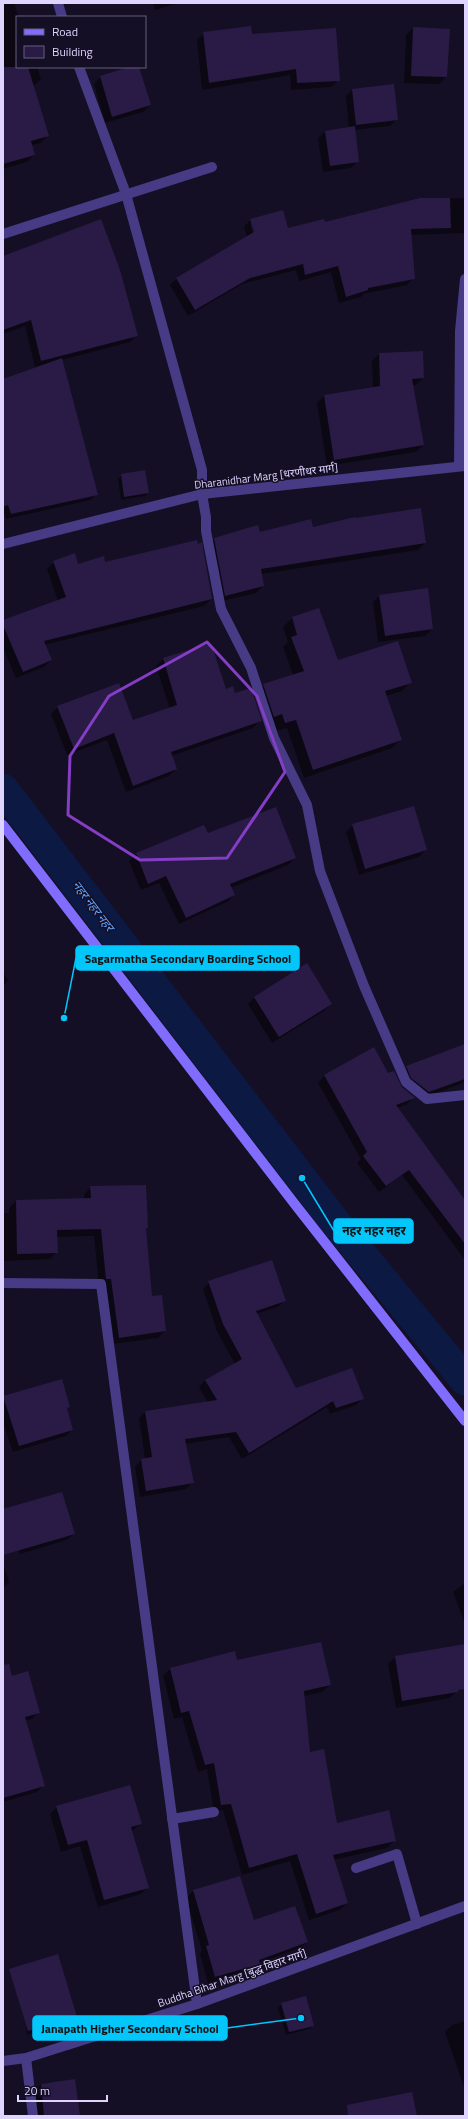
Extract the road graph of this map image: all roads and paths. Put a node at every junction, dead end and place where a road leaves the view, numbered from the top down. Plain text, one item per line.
1 (58, 3) edge
2 (62, 16) edge
3 (79, 68) edge
4 (212, 167) dead end
5 (126, 194) junction
6 (3, 234) edge
7 (465, 279) edge
8 (462, 466) edge
9 (202, 494) junction
10 (3, 544) edge
11 (3, 825) edge
12 (465, 1094) edge
13 (3, 1284) edge
14 (465, 1421) edge
15 (214, 1812) dead end
16 (172, 1819) junction
17 (356, 1868) dead end
18 (465, 1906) edge
19 (417, 1924) junction
20 (196, 2004) junction
21 (26, 2058) junction
22 (3, 2061) edge
23 (33, 2116) edge

1 - 2 street
3 - 5 street
4 - 5 street
5 - 6 street
5 - 9 street
7 - 8 street
8 - 9 street, Dharanidhar Marg [धरणीधर मार्ग]
9 - 10 street, Dharanidhar Marg [धरणीधर मार्ग]
9 - 12 street
11 - 14 street
13 - 16 street
15 - 16 street
16 - 20 street
17 - 19 street
18 - 19 street, Buddha Bihar Marg [बुद्ध विहार मार्ग]
19 - 20 street, Buddha Bihar Marg [बुद्ध विहार मार्ग]
20 - 21 street, Buddha Bihar Marg [बुद्ध विहार मार्ग]
21 - 22 street, Buddha Bihar Marg [बुद्ध विहार मार्ग]
21 - 23 street

